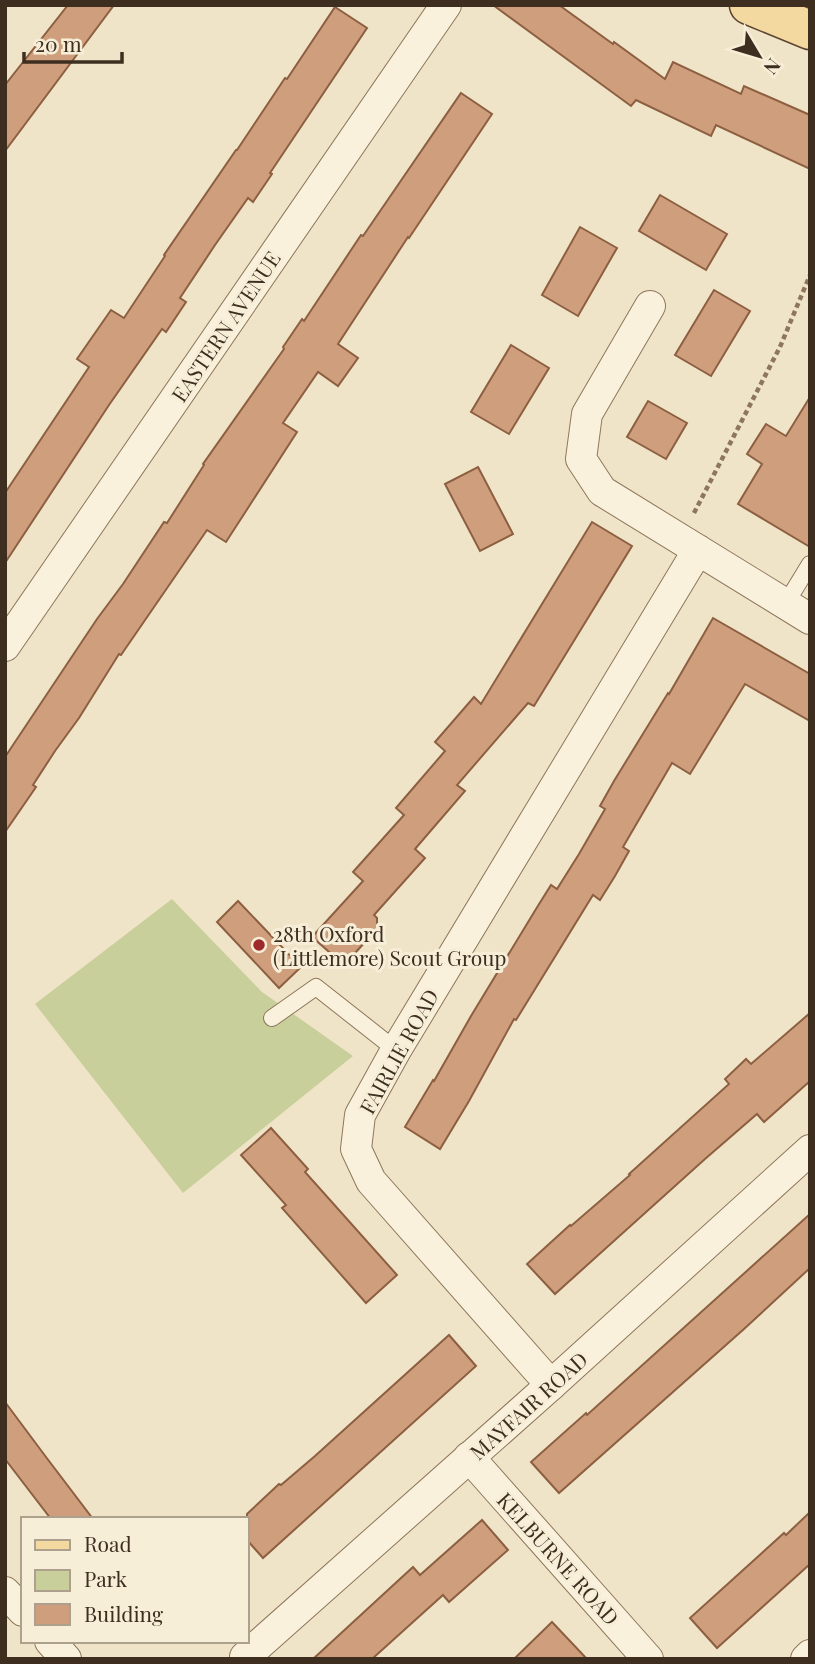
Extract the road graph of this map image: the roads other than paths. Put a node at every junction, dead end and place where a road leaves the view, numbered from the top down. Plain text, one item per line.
1 (446, 5) edge
2 (749, 5) edge
3 (798, 19) edge
4 (650, 306) dead end
5 (689, 545) junction
6 (810, 564) edge
7 (797, 612) edge
8 (5, 646) edge
9 (272, 1018) dead end
10 (396, 1050) junction
11 (810, 1150) edge
12 (551, 1385) junction
13 (469, 1457) junction
14 (5, 1592) edge
15 (21, 1609) edge
16 (52, 1643) edge
17 (810, 1655) edge
18 (245, 1657) edge
19 (66, 1659) edge
20 (648, 1659) edge
21 (806, 1659) edge

1 - 8 street, EASTERN AVENUE
2 - 3 main road
4 - 5 street
5 - 7 street
5 - 10 street, FAIRLIE ROAD
6 - 7 lane
9 - 10 lane
10 - 12 street, FAIRLIE ROAD
11 - 12 street, MAYFAIR ROAD
12 - 13 street, MAYFAIR ROAD
13 - 18 street, MAYFAIR ROAD
13 - 20 street, KELBURNE ROAD
14 - 15 street
16 - 19 street
17 - 21 street

